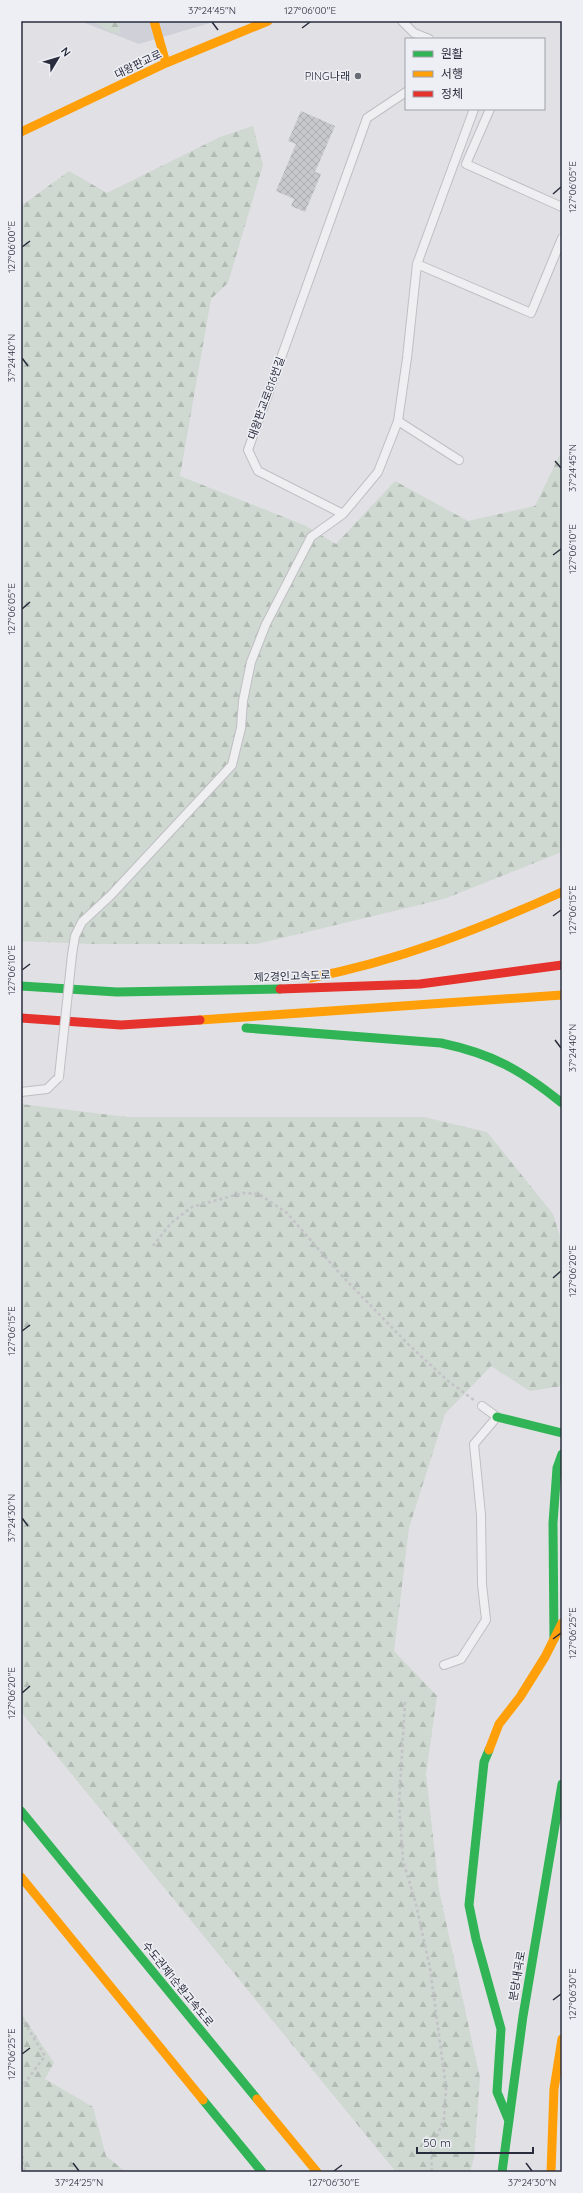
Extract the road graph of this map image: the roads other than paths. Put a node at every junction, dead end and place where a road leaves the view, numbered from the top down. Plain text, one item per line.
1 (154, 21) edge
2 (268, 21) edge
3 (402, 21) edge
4 (426, 38) edge
5 (166, 63) junction
6 (405, 93) edge
7 (474, 110) edge
8 (490, 110) edge
9 (21, 132) edge
10 (562, 207) edge
11 (562, 238) edge
12 (417, 264) junction
13 (398, 421) junction
14 (459, 460) dead end
15 (343, 514) junction
16 (562, 892) edge
17 (562, 965) edge
18 (21, 986) edge
19 (211, 991) junction
20 (562, 995) edge
21 (21, 1018) edge
22 (167, 1022) junction
23 (21, 1092) edge
24 (562, 1103) edge
25 (482, 1406) road end
26 (496, 1417) junction
27 (562, 1433) edge
28 (562, 1454) edge
29 (562, 1624) edge
30 (554, 1639) junction
31 (444, 1665) dead end
32 (562, 1784) edge
33 (21, 1811) edge
34 (21, 1877) edge
35 (562, 2039) edge
36 (562, 2080) edge
37 (554, 2089) junction
38 (509, 2120) junction
39 (262, 2172) edge
40 (317, 2172) edge
41 (502, 2172) edge
42 (551, 2172) edge

1 - 5 main road
2 - 5 main road, 대왕판교로
3 - 4 lane
5 - 9 main road, 대왕판교로
6 - 15 lane, 대왕판교로816번길
7 - 12 lane
8 - 10 lane
11 - 12 lane
12 - 13 lane
13 - 14 lane
13 - 15 lane
15 - 23 lane, bridge
16 - 19 main road
17 - 19 main road, 제2경인고속도로
18 - 19 main road, 제2경인고속도로
20 - 22 main road
21 - 22 main road
22 - 24 main road
25 - 26 lane
26 - 27 main road
26 - 31 lane
28 - 30 main road
29 - 30 main road
30 - 38 main road
32 - 38 main road, 분당내곡로
33 - 40 main road, 수도권제1순환고속도로
34 - 39 main road
35 - 37 main road
36 - 37 main road
37 - 42 main road
38 - 41 main road, 분당내곡로

